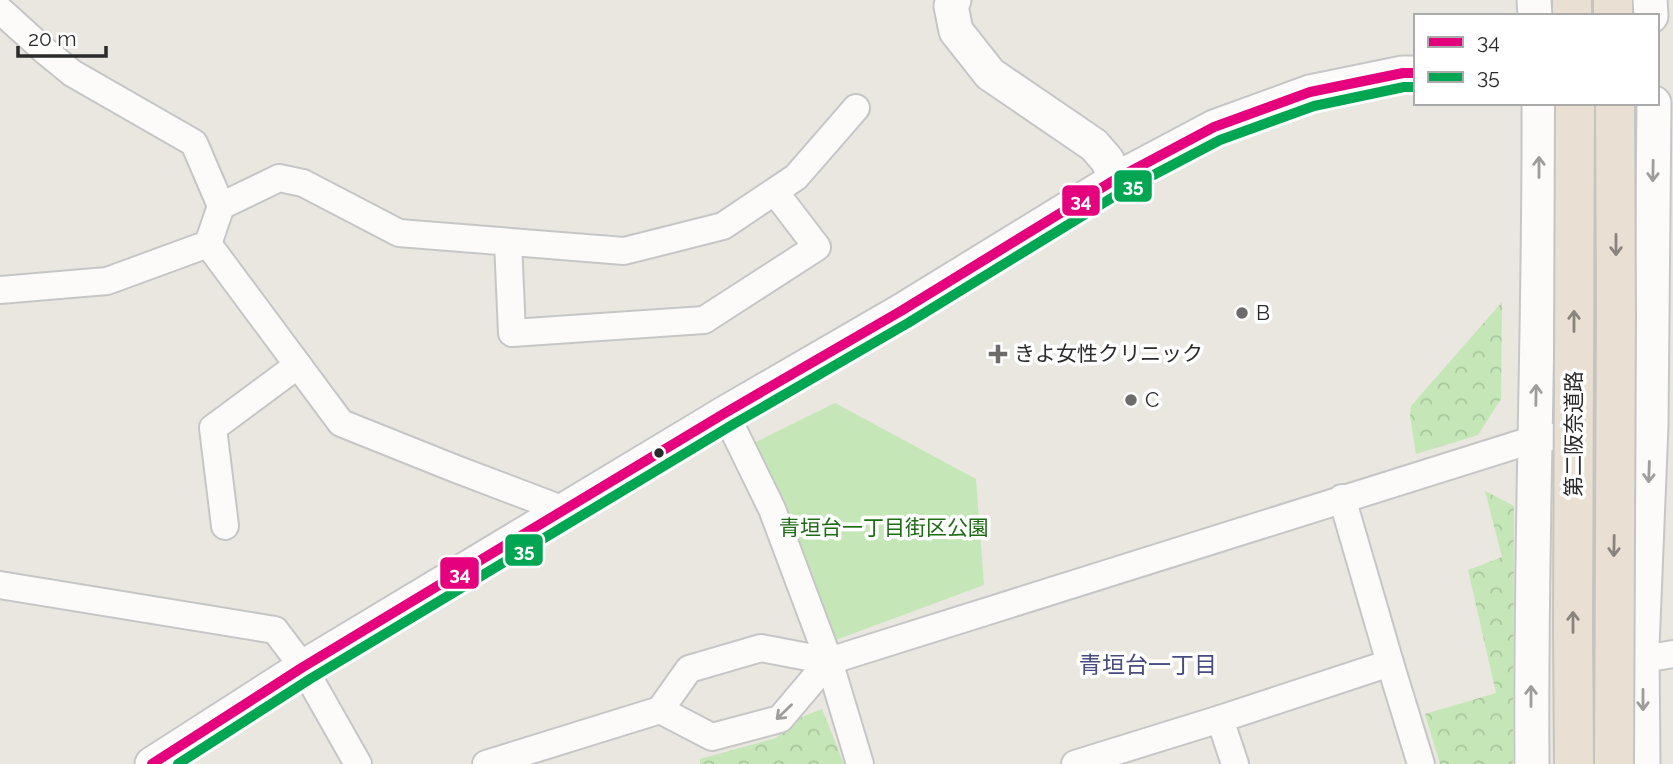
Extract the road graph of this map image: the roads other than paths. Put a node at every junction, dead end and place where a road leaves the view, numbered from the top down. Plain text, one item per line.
1 (0, 10) edge
2 (961, 29) edge
3 (1414, 73) edge
4 (1539, 105) edge
5 (1576, 105) edge
6 (1615, 105) edge
7 (1654, 105) edge
8 (856, 108) dead end
9 (1116, 179) junction
10 (775, 192) junction
11 (221, 206) junction
12 (508, 242) junction
13 (208, 244) junction
14 (0, 290) edge
15 (298, 365) junction
16 (725, 413) junction
17 (1662, 426) edge
18 (1535, 439) junction
19 (1342, 498) junction
20 (564, 510) junction
21 (225, 526) dead end
22 (0, 586) edge
23 (1658, 657) edge
24 (829, 661) junction
25 (1390, 663) junction
26 (303, 667) junction
27 (660, 710) junction
28 (1220, 719) junction
29 (152, 764) edge
30 (358, 764) edge
31 (486, 764) edge
32 (860, 764) edge
33 (1075, 764) edge
34 (1235, 764) edge
35 (1421, 764) edge
36 (1532, 764) edge
37 (1574, 764) edge
38 (1614, 764) edge
39 (1643, 764) edge

1 - 11 street
2 - 9 street
3 - 9 street
18 -> 4 street
37 -> 5 highway, 第二阪奈道路, bridge
6 -> 38 highway, 第二阪奈道路, bridge
7 -> 17 street
8 - 10 street
9 - 16 street
10 - 12 street
10 - 12 street
11 - 12 street
11 - 13 street
13 - 14 street
13 - 15 street
15 - 20 street
15 - 21 street
16 - 20 street
16 - 24 street
17 - 18 street
17 -> 23 street
18 - 19 street
36 -> 18 street
19 - 24 street
19 - 25 street
20 - 26 street
22 - 26 street
23 -> 39 street
24 - 27 street
24 -> 27 street
24 - 32 street
25 - 28 street
25 - 35 street
26 - 29 street
26 - 30 street
27 - 31 street
28 - 33 street
28 - 34 street

